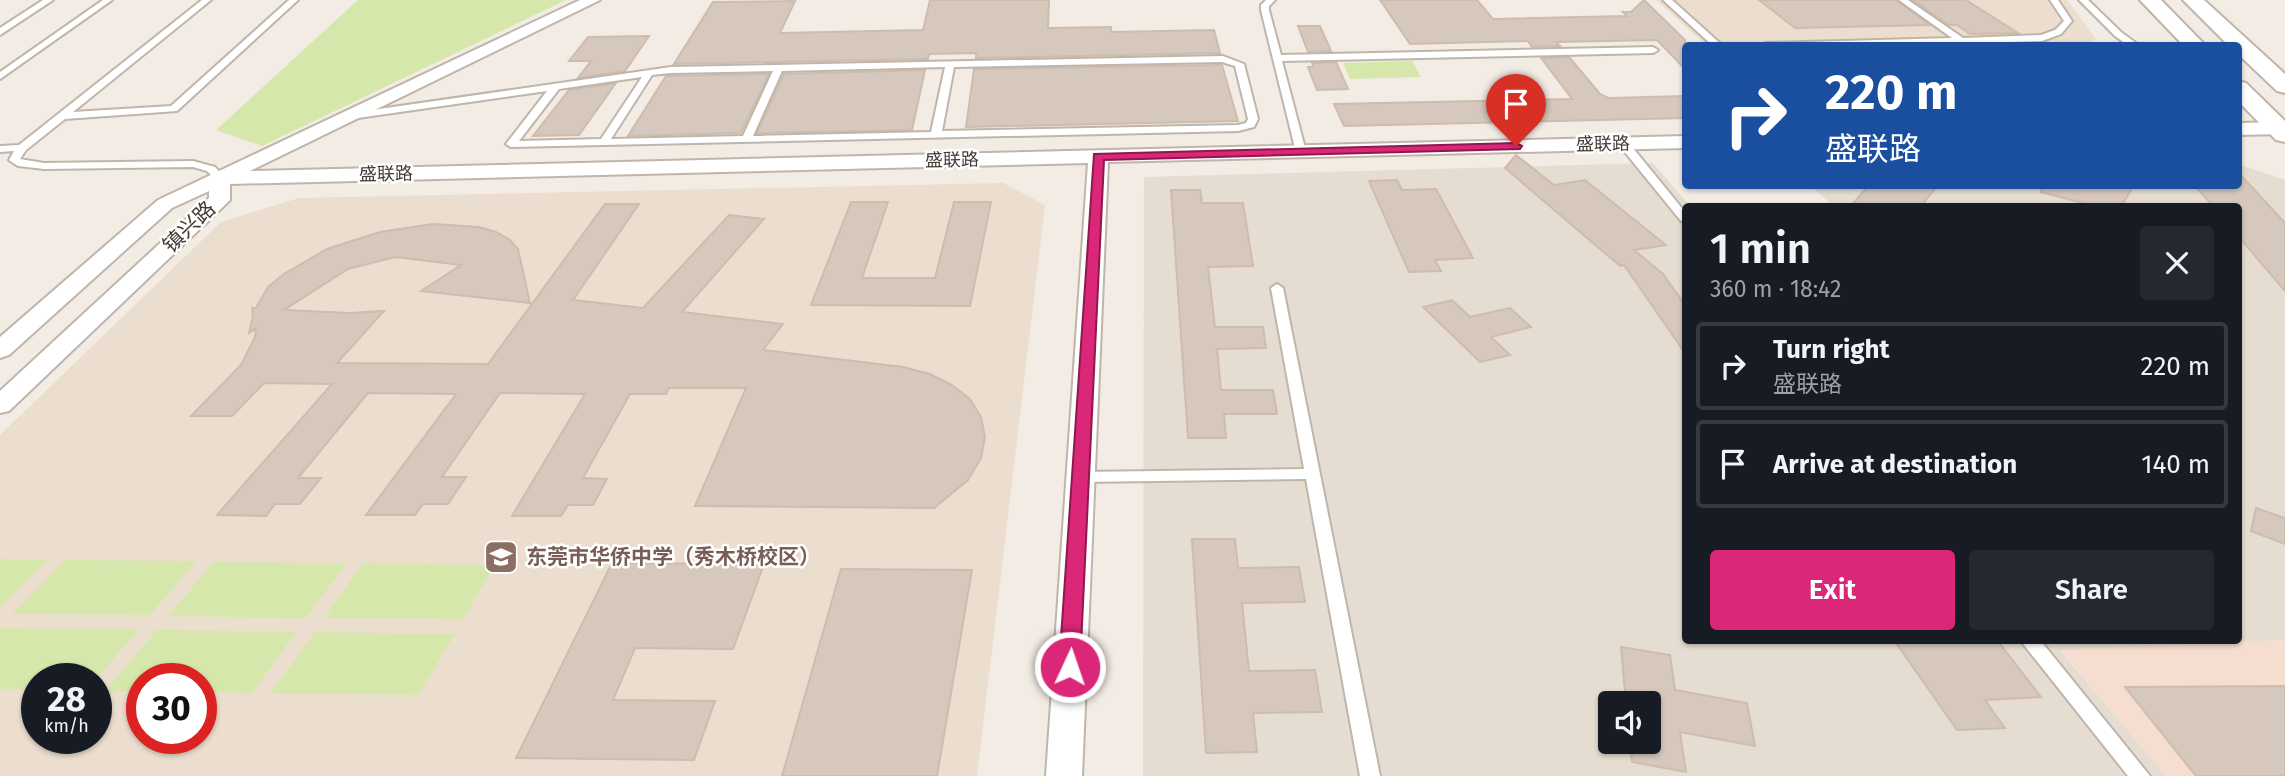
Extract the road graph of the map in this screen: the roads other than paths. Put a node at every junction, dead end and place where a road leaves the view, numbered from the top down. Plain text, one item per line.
1 (49, 0) edge
2 (108, 0) edge
3 (207, 0) edge
4 (294, 0) edge
5 (592, 0) edge
6 (1271, 0) edge
7 (1667, 0) edge
8 (1903, 0) edge
9 (2054, 0) edge
10 (2083, 0) edge
11 (2150, 0) edge
12 (2193, 0) edge
13 (0, 32) edge
14 (1962, 41) junction
15 (1714, 42) edge
16 (1923, 42) edge
17 (2130, 42) edge
18 (2192, 42) edge
19 (2238, 42) edge
20 (2242, 46) edge
21 (1653, 50) dead end
22 (1277, 58) junction
23 (950, 64) junction
24 (779, 68) junction
25 (649, 73) junction
26 (0, 76) edge
27 (556, 86) junction
28 (2285, 86) edge
29 (2242, 92) edge
30 (63, 116) junction
31 (349, 116) junction
32 (2242, 129) edge
33 (2283, 130) edge
34 (936, 134) junction
35 (747, 138) junction
36 (604, 142) junction
37 (1682, 142) edge
38 (1624, 144) junction
39 (22, 148) junction
40 (0, 149) edge
41 (1301, 152) junction
42 (1098, 157) junction
43 (220, 178) junction
44 (1682, 215) edge
45 (1276, 288) dead end
46 (0, 350) edge
47 (0, 405) edge
48 (1312, 474) junction
49 (1080, 477) junction
50 (2032, 644) edge
51 (1064, 776) edge
52 (1370, 776) edge
53 (2140, 776) edge

1 - 13 lane
2 - 26 lane
3 - 30 lane
4 - 30 lane
5 - 31 street
6 - 22 lane
7 - 15 lane
8 - 14 lane
9 - 14 lane
10 - 17 lane
11 - 18 street
12 - 19 street
14 - 16 lane
20 - 28 street
21 - 22 lane
22 - 41 lane
23 - 24 lane
23 - 34 lane
23 - 34 lane
24 - 25 lane
24 - 35 lane
25 - 27 lane
25 - 36 lane
27 - 31 lane
27 - 36 lane
29 - 33 street
30 - 39 lane
31 - 43 street
32 - 33 street
34 - 35 lane
35 - 36 lane
37 - 38 street, 盛联路
38 - 41 street, 盛联路
38 - 44 lane
39 - 40 lane
39 - 43 lane
41 - 42 street, 盛联路
42 - 43 street, 盛联路
42 - 49 street
43 - 46 street, 镇兴路
43 - 47 street, 镇兴路
45 - 48 lane
48 - 49 lane
48 - 52 lane
49 - 51 street
50 - 53 lane

